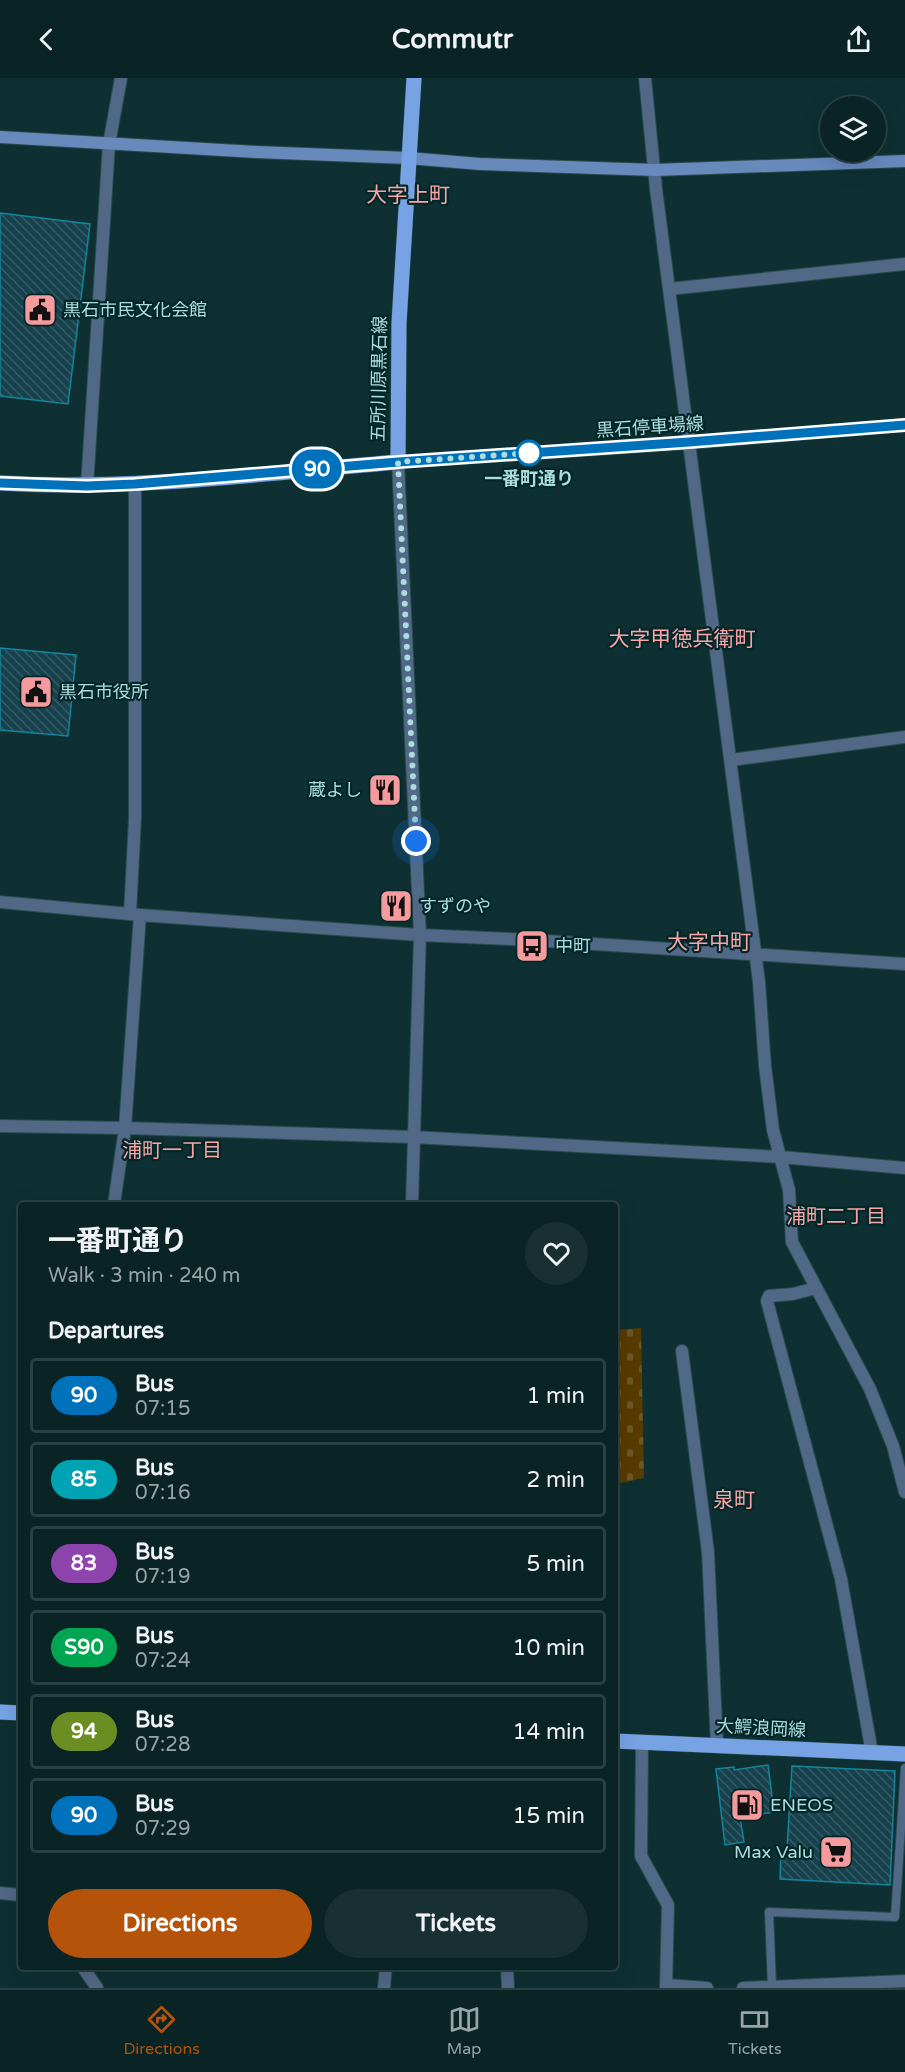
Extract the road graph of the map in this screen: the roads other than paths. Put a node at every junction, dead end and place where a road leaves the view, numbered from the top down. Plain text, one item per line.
1 (121, 78) edge
2 (414, 78) edge
3 (645, 78) edge
4 (0, 137) edge
5 (109, 144) junction
6 (408, 158) junction
7 (905, 161) edge
8 (655, 171) junction
9 (905, 264) edge
10 (669, 289) junction
11 (905, 425) edge
12 (689, 442) junction
13 (398, 462) junction
14 (0, 483) edge
15 (135, 484) junction
16 (87, 486) junction
17 (905, 737) edge
18 (732, 760) junction
19 (0, 902) edge
20 (135, 914) junction
21 (420, 935) junction
22 (754, 954) junction
23 (905, 964) edge
24 (0, 1126) edge
25 (125, 1128) junction
26 (413, 1137) junction
27 (781, 1157) junction
28 (905, 1168) edge
29 (114, 1202) edge
30 (412, 1202) edge
31 (816, 1288) junction
32 (681, 1351) dead end
33 (905, 1492) edge
34 (0, 1712) edge
35 (18, 1713) edge
36 (618, 1741) edge
37 (642, 1742) junction
38 (717, 1746) junction
39 (872, 1753) junction
40 (905, 1754) edge
41 (905, 1768) edge
42 (0, 1893) edge
43 (18, 1894) edge
44 (85, 1970) edge
45 (386, 1970) edge
46 (507, 1970) edge
47 (905, 1981) edge
48 (667, 1986) edge
49 (765, 1987) edge
50 (97, 1988) edge
51 (384, 1988) edge
52 (508, 1988) edge
53 (708, 1988) edge
54 (743, 1988) edge

1 - 5 street
2 - 6 main road, 五所川原黒石線
3 - 8 street
4 - 5 street
5 - 6 street
5 - 16 street
6 - 8 street
6 - 13 main road, 五所川原黒石線
7 - 8 street
8 - 10 street
9 - 10 street
10 - 12 street
11 - 12 street, 黒石停車場線
12 - 13 street, 黒石停車場線
12 - 18 street
13 - 15 main road, 五所川原黒石線
13 - 21 street
14 - 16 main road, 五所川原黒石線
15 - 16 main road, 五所川原黒石線
15 - 20 street
17 - 18 street
18 - 22 street
19 - 20 street
20 - 21 street
20 - 25 street
21 - 22 street
21 - 26 street
22 - 23 street
22 - 27 street
24 - 25 street
25 - 26 street
25 - 29 street
26 - 27 street
26 - 30 street
27 - 28 street
27 - 31 street
31 - 33 street
31 - 39 street
32 - 38 street
34 - 35 main road
36 - 37 main road, 大鰐浪岡線
37 - 38 main road, 大鰐浪岡線
37 - 48 street
38 - 39 main road, 大鰐浪岡線
39 - 40 main road, 大鰐浪岡線
41 - 49 lane
42 - 43 street
44 - 50 street
45 - 51 street
46 - 52 street
47 - 49 street
48 - 53 street
49 - 54 street

